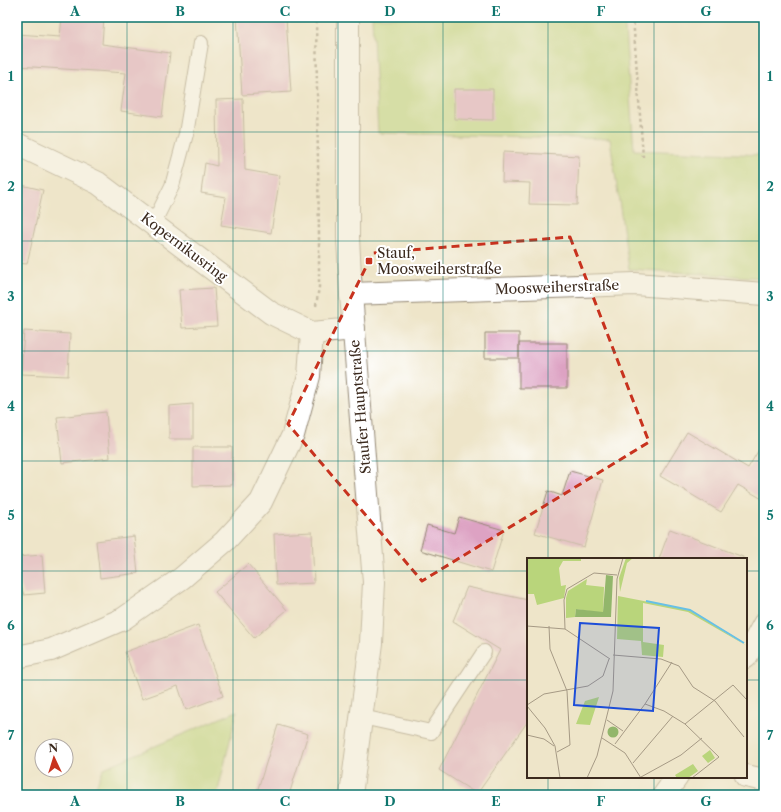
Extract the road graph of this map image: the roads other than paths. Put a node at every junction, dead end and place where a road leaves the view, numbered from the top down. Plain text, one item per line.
1 (348, 17) edge
2 (200, 43) dead end
3 (17, 144) edge
4 (153, 224) junction
5 (350, 294) junction
6 (764, 294) edge
7 (354, 329) junction
8 (312, 333) junction
9 (764, 624) edge
10 (484, 652) dead end
11 (747, 655) edge
12 (17, 657) edge
13 (362, 716) junction
14 (747, 776) edge
15 (676, 778) edge
16 (764, 780) edge
17 (351, 795) edge
18 (664, 795) edge

1 - 5 street, Staufer Hauptstraße
2 - 4 lane
3 - 4 street, Kopernikusring
4 - 8 street, Kopernikusring
5 - 6 street, Moosweiherstraße
5 - 7 street, Staufer Hauptstraße
7 - 8 street
7 - 13 street, Staufer Hauptstraße
8 - 12 street
9 - 11 street
10 - 13 lane
13 - 17 street, Staufer Hauptstraße
14 - 16 street
15 - 18 street

